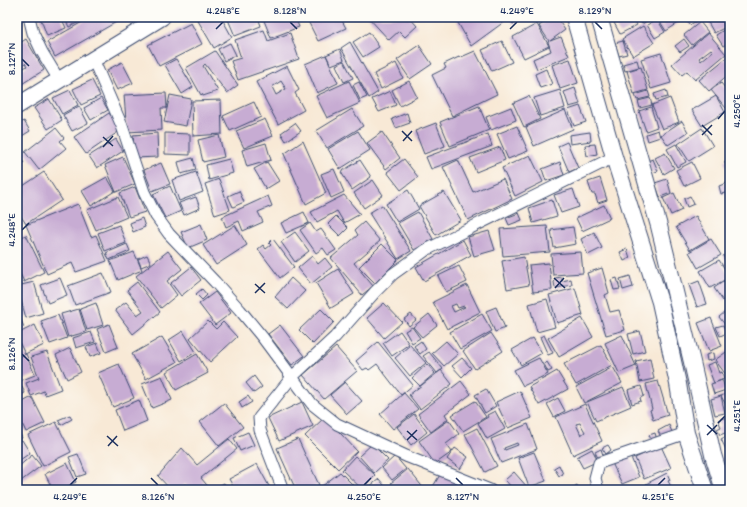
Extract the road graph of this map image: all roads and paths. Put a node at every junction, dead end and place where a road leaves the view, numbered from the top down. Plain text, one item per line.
1 (29, 17) edge
2 (162, 17) edge
3 (574, 17) edge
4 (599, 17) edge
5 (94, 59) junction
6 (59, 80) junction
7 (17, 106) edge
8 (614, 156) junction
9 (292, 377) junction
10 (686, 433) junction
11 (283, 490) edge
12 (490, 490) edge
13 (598, 490) edge
14 (704, 490) edge
15 (724, 490) edge

1 - 6 street
2 - 5 main road
3 - 8 main road
4 - 15 main road
5 - 6 main road
5 - 9 street
6 - 7 main road
8 - 9 street
8 - 10 main road
9 - 11 street
9 - 12 street
10 - 13 street
10 - 14 main road

